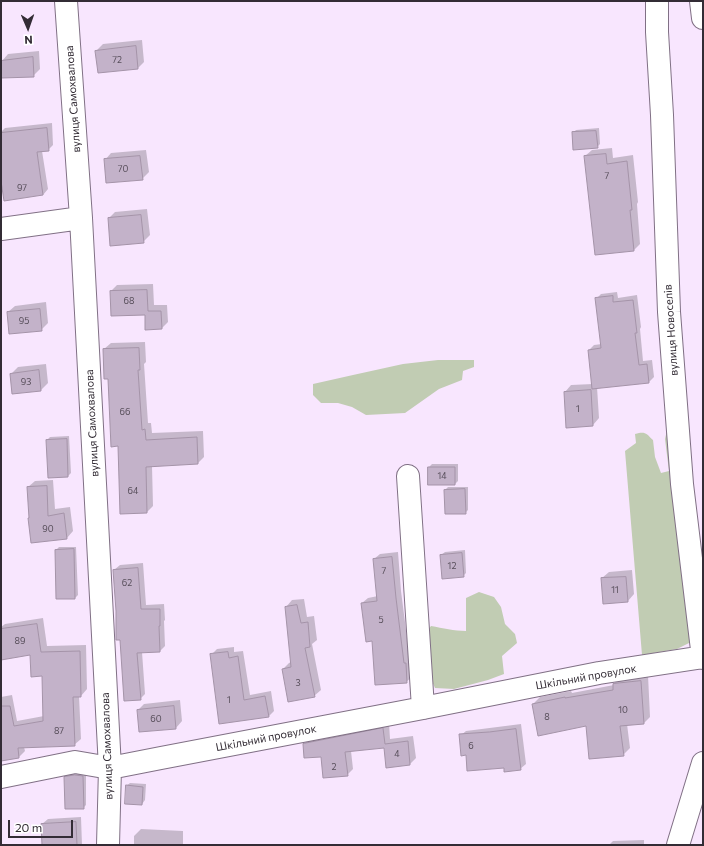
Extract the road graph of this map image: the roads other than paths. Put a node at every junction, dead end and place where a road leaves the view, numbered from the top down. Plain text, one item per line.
1 (66, 1) edge
2 (657, 1) edge
3 (701, 1) edge
4 (703, 18) edge
5 (81, 218) junction
6 (1, 229) edge
7 (408, 476) dead end
8 (703, 658) edge
9 (423, 708) junction
10 (703, 763) edge
11 (110, 768) junction
12 (1, 777) edge
13 (108, 845) edge
14 (678, 845) edge

1 - 5 street, вулиця Самохвалова
2 - 8 street, вулиця Новоселів
3 - 4 street
5 - 6 street
5 - 11 street, вулиця Самохвалова
7 - 9 street
8 - 9 street, Шкільний провулок
9 - 11 street, Шкільний провулок
10 - 14 street
11 - 12 street
11 - 13 street, вулиця Самохвалова

